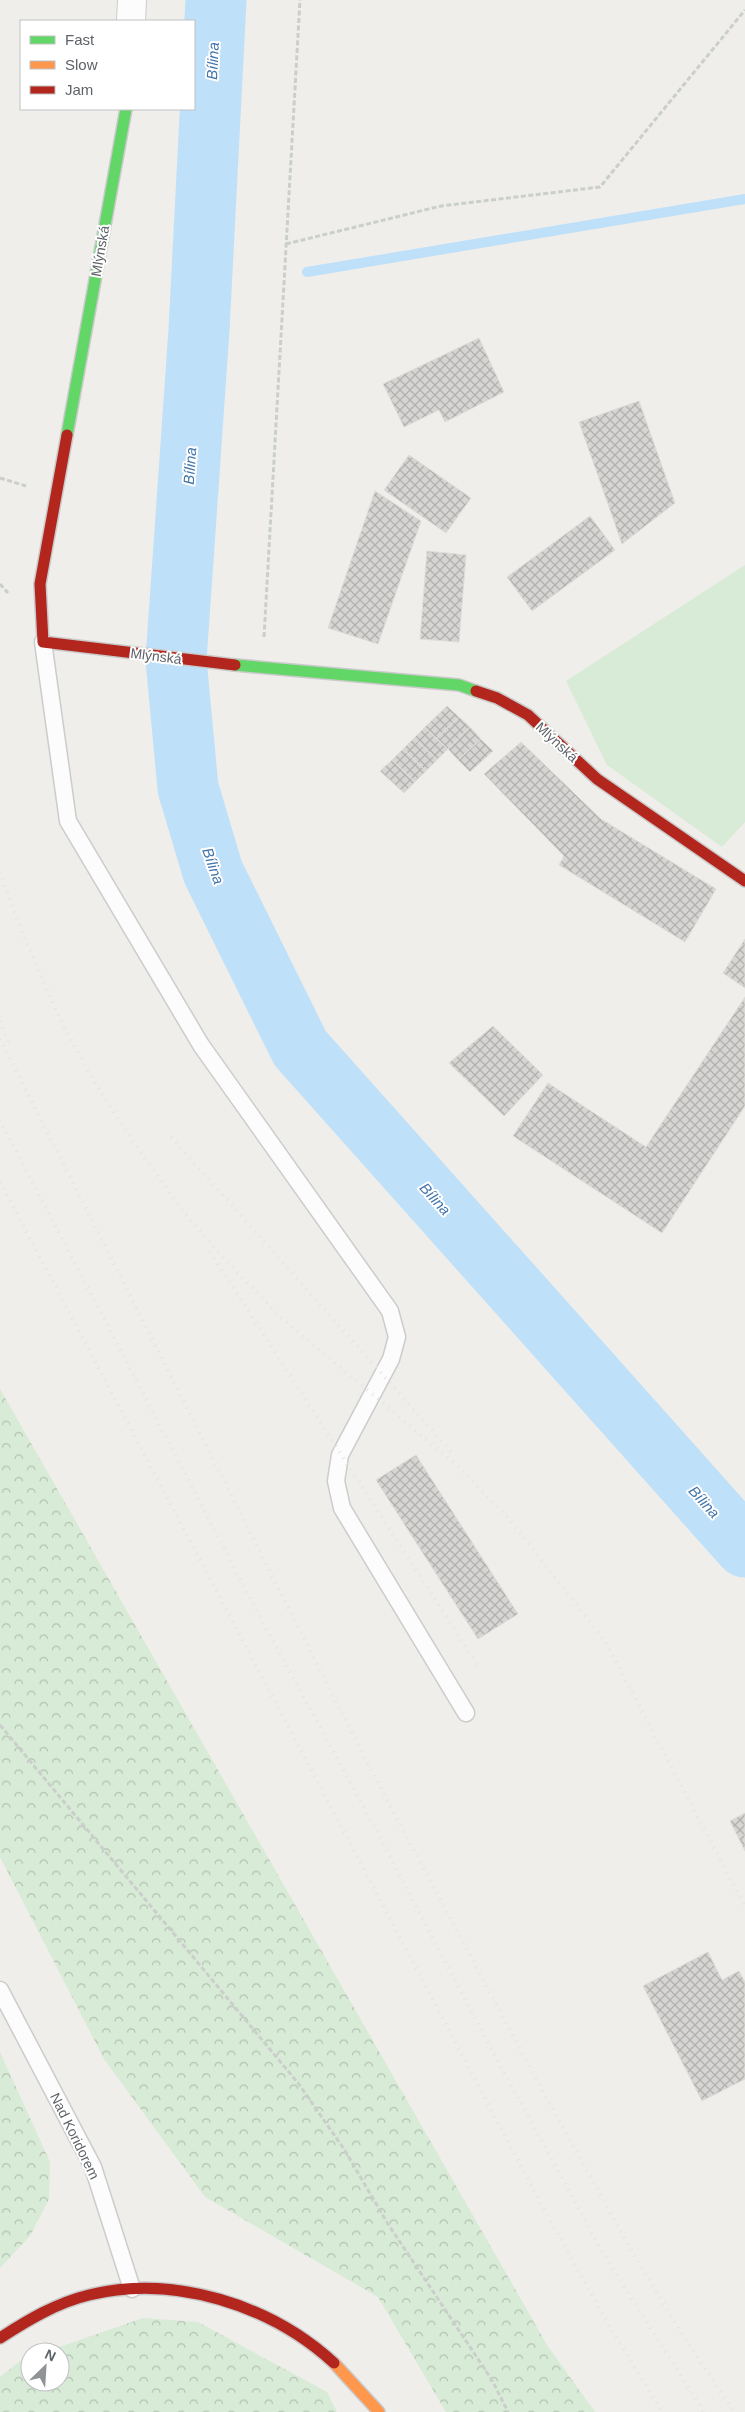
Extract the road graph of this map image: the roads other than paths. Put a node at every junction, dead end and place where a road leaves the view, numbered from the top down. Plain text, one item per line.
1 (132, 0) edge
2 (131, 20) edge
3 (126, 110) edge
4 (43, 642) junction
5 (745, 881) edge
6 (466, 1713) dead end
7 (0, 1990) edge
8 (132, 2289) junction
9 (0, 2338) edge
10 (379, 2412) edge

1 - 2 street
3 - 4 street, Mlýnská
4 - 5 street, Mlýnská
4 - 6 lane
7 - 8 lane, Nad Koridorem
8 - 9 street
8 - 10 street

